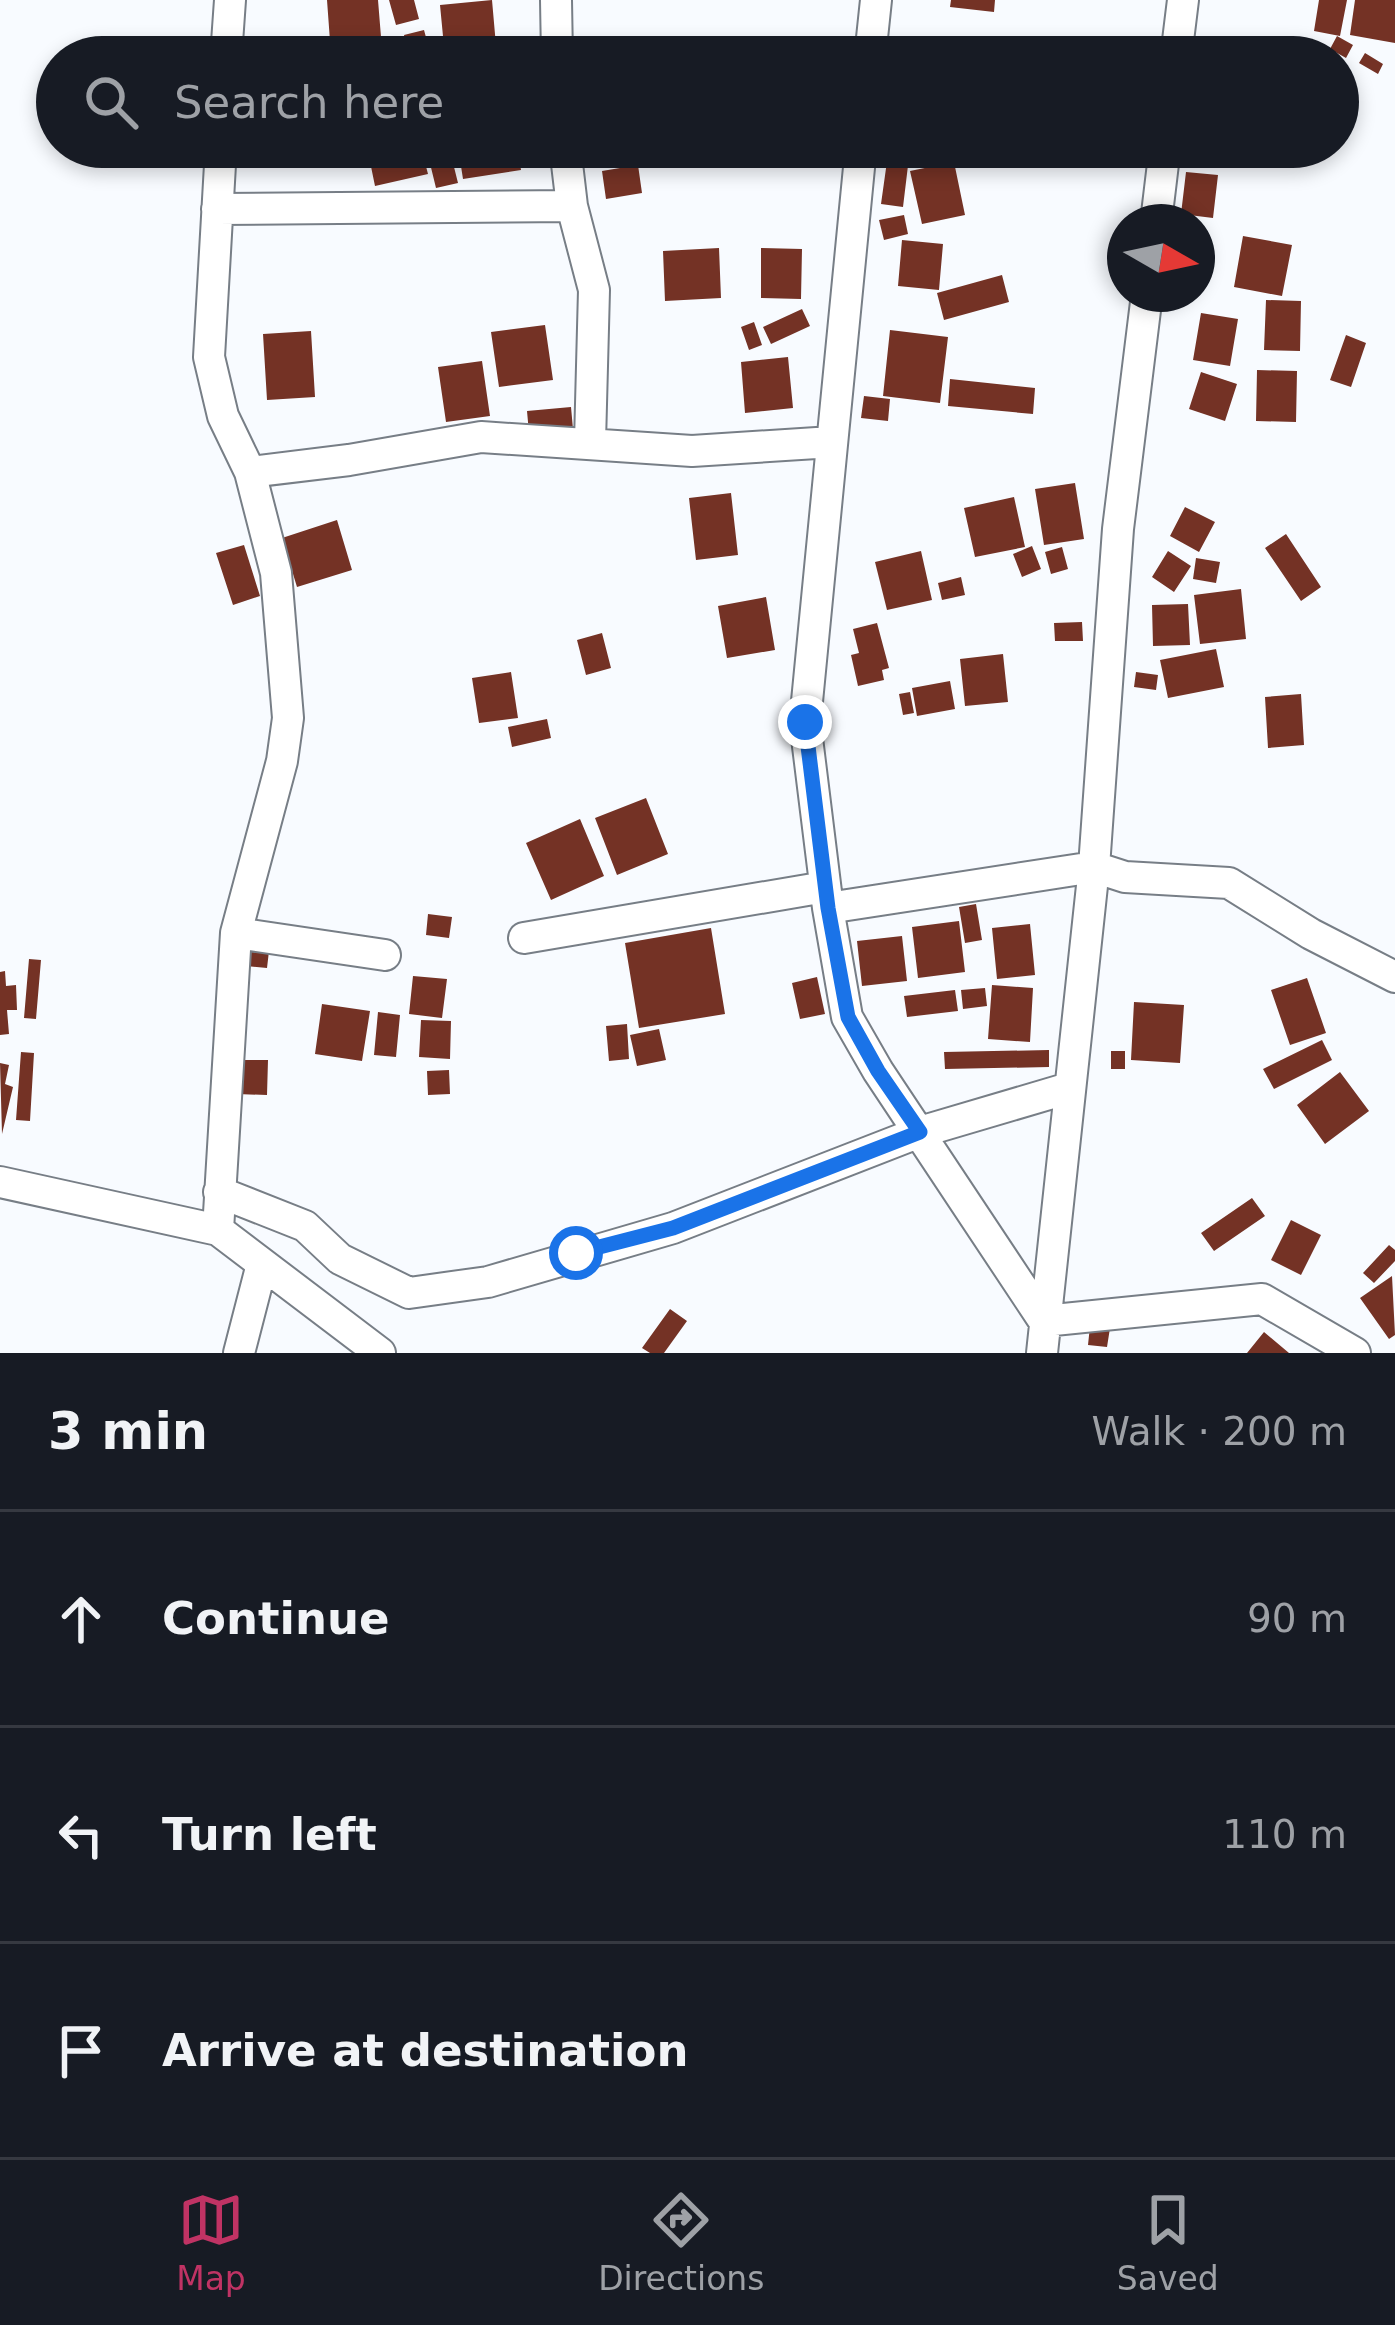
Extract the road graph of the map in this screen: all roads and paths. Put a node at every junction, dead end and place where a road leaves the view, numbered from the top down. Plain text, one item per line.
1 (230, 0) edge
2 (556, 0) edge
3 (876, 0) edge
4 (1183, 0) edge
5 (227, 36) edge
6 (557, 36) edge
7 (872, 36) edge
8 (1179, 36) edge
9 (220, 168) edge
10 (567, 168) edge
11 (859, 168) edge
12 (1162, 168) edge
13 (1158, 204) edge
14 (572, 206) junction
15 (217, 208) junction
16 (1145, 312) edge
17 (590, 442) junction
18 (832, 442) junction
19 (250, 472) junction
20 (1094, 867) junction
21 (827, 897) junction
22 (236, 934) junction
23 (524, 938) dead end
24 (386, 956) dead end
25 (1395, 977) edge
26 (1069, 1088) junction
27 (920, 1132) junction
28 (0, 1182) edge
29 (219, 1192) junction
30 (218, 1230) junction
31 (262, 1264) junction
32 (1044, 1322) junction
33 (239, 1353) edge
34 (380, 1353) edge
35 (1042, 1353) edge
36 (1355, 1353) edge

1 - 5 street
2 - 6 street
3 - 7 street
4 - 8 street
9 - 15 street
10 - 14 street
11 - 18 street
12 - 13 street
14 - 15 street
14 - 17 street
15 - 19 street
16 - 20 street
17 - 18 street
17 - 19 street
18 - 21 street
19 - 22 street
20 - 21 street
20 - 25 street
20 - 26 street
21 - 23 street
21 - 27 street
22 - 24 street
22 - 29 street
26 - 27 street
26 - 32 street
27 - 29 street
27 - 32 street
28 - 30 street
29 - 30 street
30 - 31 street
31 - 33 street
31 - 34 street
32 - 35 street
32 - 36 street

